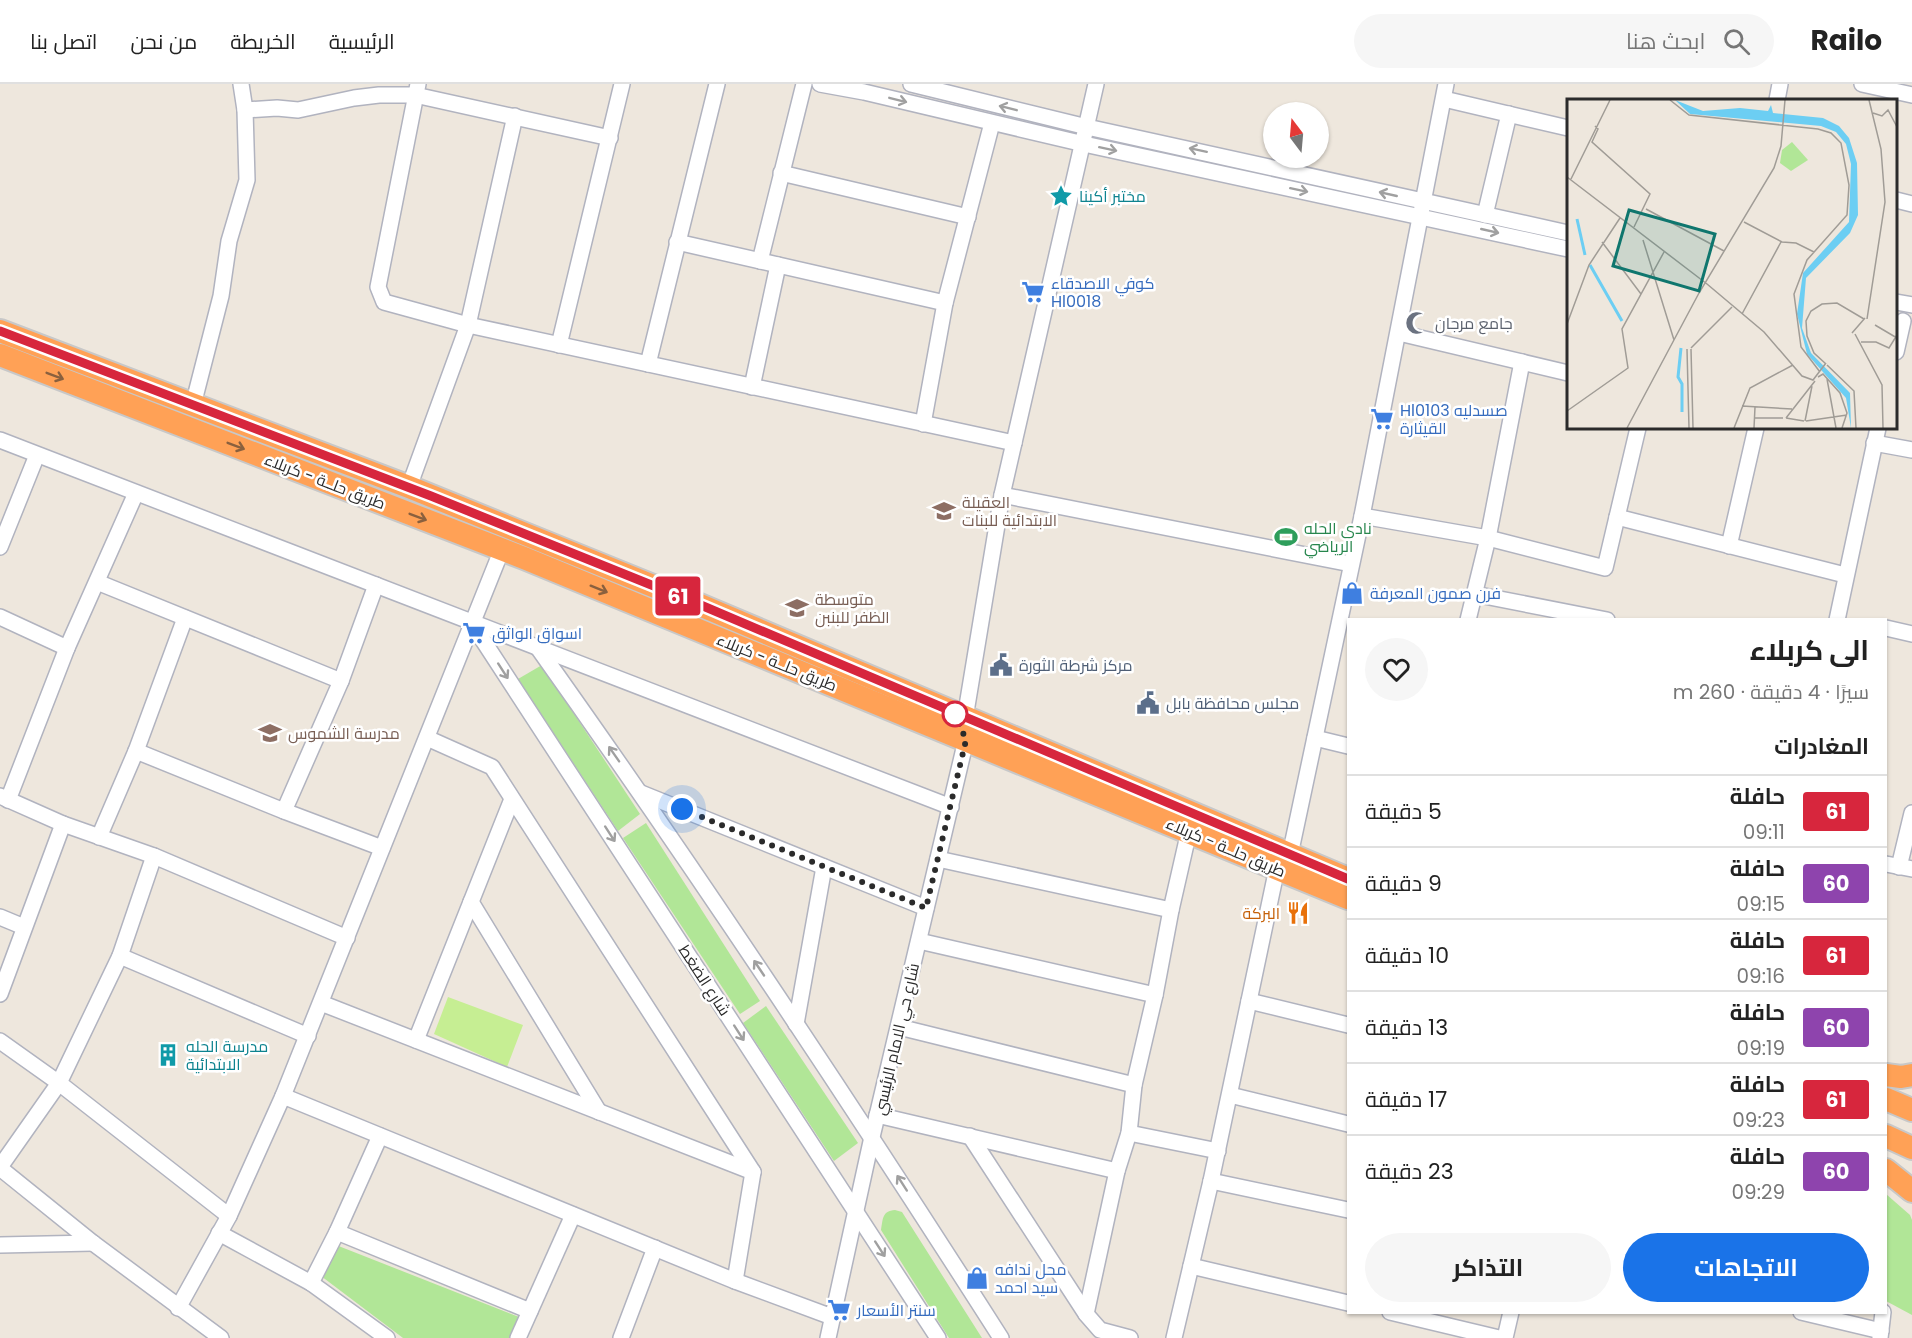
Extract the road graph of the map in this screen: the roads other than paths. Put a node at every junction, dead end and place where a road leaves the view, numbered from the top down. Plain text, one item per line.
1 (241, 84) edge
2 (622, 84) edge
3 (717, 84) edge
4 (804, 84) edge
5 (820, 84) edge
6 (911, 84) edge
7 (1096, 84) edge
8 (1780, 84) edge
9 (1862, 84) edge
10 (865, 88) edge
11 (416, 90) edge
12 (1445, 92) edge
13 (1912, 95) edge
14 (1777, 99) edge
15 (244, 111) junction
16 (1509, 114) junction
17 (515, 116) junction
18 (992, 123) junction
19 (1087, 127) junction
20 (1567, 128) edge
21 (610, 138) junction
22 (1083, 144) junction
23 (781, 173) junction
24 (1897, 200) edge
25 (1912, 204) edge
26 (1422, 209) junction
27 (1485, 215) junction
28 (968, 217) junction
29 (1567, 233) edge
30 (677, 242) junction
31 (1567, 248) edge
32 (760, 261) junction
33 (778, 265) junction
34 (1897, 302) edge
35 (945, 303) junction
36 (1912, 305) edge
37 (1904, 321) edge
38 (468, 326) junction
39 (0, 331) edge
40 (1399, 333) junction
41 (559, 345) junction
42 (1897, 348) edge
43 (0, 355) edge
44 (1522, 362) junction
45 (648, 364) junction
46 (1567, 373) edge
47 (752, 387) junction
48 (193, 405) junction
49 (923, 424) junction
50 (1638, 429) edge
51 (1756, 429) edge
52 (1876, 435) edge
53 (0, 441) edge
54 (1014, 443) junction
55 (1912, 450) edge
56 (37, 455) junction
57 (409, 487) junction
58 (136, 493) junction
59 (1002, 495) junction
60 (1362, 516) junction
61 (1617, 517) junction
62 (1488, 538) junction
63 (0, 544) edge
64 (1729, 546) junction
65 (502, 549) junction
66 (1351, 564) junction
67 (1845, 574) junction
68 (97, 582) junction
69 (376, 585) junction
70 (663, 591) junction
71 (1474, 594) junction
72 (652, 611) junction
73 (716, 612) junction
74 (0, 617) edge
75 (185, 618) junction
76 (1468, 618) edge
77 (1598, 618) edge
78 (1840, 618) edge
79 (471, 622) junction
80 (1887, 628) edge
81 (705, 632) junction
82 (1912, 634) edge
83 (67, 648) junction
84 (538, 648) junction
85 (341, 681) junction
86 (966, 729) junction
87 (427, 738) junction
88 (1315, 738) junction
89 (1347, 746) edge
90 (136, 751) junction
91 (641, 793) junction
92 (4, 798) edge
93 (512, 799) junction
94 (951, 807) junction
95 (284, 811) junction
96 (1912, 813) edge
97 (63, 824) junction
98 (1189, 831) junction
99 (99, 837) junction
100 (382, 848) junction
101 (154, 856) junction
102 (938, 859) junction
103 (1284, 861) junction
104 (824, 867) junction
105 (1899, 867) edge
106 (1347, 879) edge
107 (1347, 897) edge
108 (471, 902) junction
109 (926, 908) junction
110 (1171, 910) junction
111 (0, 917) edge
112 (24, 927) junction
113 (347, 938) junction
114 (919, 941) junction
115 (120, 956) junction
116 (0, 994) edge
117 (1155, 995) junction
118 (1250, 1001) junction
119 (321, 1003) junction
120 (796, 1024) junction
121 (1347, 1025) edge
122 (898, 1027) junction
123 (308, 1036) junction
124 (416, 1040) junction
125 (0, 1041) edge
126 (1887, 1075) edge
127 (1912, 1075) edge
128 (59, 1083) junction
129 (1134, 1085) junction
130 (1230, 1095) junction
131 (283, 1096) junction
132 (1887, 1099) edge
133 (1912, 1110) edge
134 (599, 1112) junction
135 (878, 1115) junction
136 (1347, 1124) edge
137 (1128, 1133) junction
138 (380, 1136) junction
139 (970, 1136) junction
140 (872, 1137) junction
141 (1887, 1137) edge
142 (1912, 1148) edge
143 (1218, 1151) junction
144 (0, 1168) edge
145 (1118, 1171) junction
146 (1887, 1171) edge
147 (753, 1172) junction
148 (1211, 1181) junction
149 (1912, 1191) edge
150 (1347, 1210) edge
151 (855, 1211) junction
152 (573, 1215) junction
153 (229, 1216) junction
154 (337, 1232) junction
155 (219, 1233) junction
156 (93, 1243) junction
157 (0, 1245) edge
158 (655, 1248) junction
159 (1191, 1266) junction
160 (735, 1281) junction
161 (311, 1283) junction
162 (1347, 1303) edge
163 (178, 1308) junction
164 (530, 1311) junction
165 (1086, 1314) junction
166 (1398, 1314) edge
167 (1511, 1314) edge
168 (1808, 1314) edge
169 (1883, 1314) edge
170 (832, 1317) junction
171 (202, 1332) edge
172 (1881, 1335) edge
173 (221, 1338) edge
174 (387, 1338) edge
175 (518, 1338) edge
176 (622, 1338) edge
177 (828, 1338) edge
178 (938, 1338) edge
179 (1001, 1338) edge
180 (1130, 1338) edge
181 (1174, 1338) edge
182 (1499, 1338) edge
183 (1505, 1338) edge

1 - 15 street
2 - 21 street
3 - 30 street
4 - 23 street
5 - 10 street
19 -> 6 street
7 - 19 street, شارع حي الامام الرئيسي
8 - 14 street
9 - 13 street
10 -> 18 street
11 - 15 street
11 - 17 street
11 - 38 street
12 - 16 street
12 - 26 street
15 - 48 street
16 - 20 street
16 - 27 street
17 - 21 street
17 - 38 street
18 - 22 street
18 - 28 street
19 - 22 street, شارع حي الامام الرئيسي
26 -> 19 street
21 - 41 street
22 -> 26 street
22 - 54 street, شارع حي الامام الرئيسي
23 - 28 street
23 - 32 street
24 - 25 street
26 - 27 street
26 -> 31 street
26 - 40 street
27 - 29 street
28 - 35 street
30 - 32 street
30 - 45 street
32 - 33 street
33 - 35 street
33 - 47 street
34 - 36 street
35 - 49 street
37 - 42 street
38 - 41 street
38 - 57 street
39 - 48 highway, طريق حلــة - كربلاء
40 - 44 street
40 - 60 street
41 - 45 street
43 -> 65 highway, طريق حلــة - كربلاء
44 - 46 street
44 - 62 street
45 - 47 street
47 - 49 street
48 - 57 highway, طريق حلــة - كربلاء
49 - 54 street
50 - 61 street
51 - 64 street
52 - 55 street
52 - 67 street
53 - 56 street
54 - 59 street, شارع حي الامام الرئيسي
56 - 58 street
56 - 63 street
57 - 70 highway, طريق حلــة - كربلاء
58 - 68 street
58 - 69 street
59 - 66 street
59 - 86 street, شارع حي الامام الرئيسي
60 - 62 street
60 - 66 street
61 - 62 street
61 - 64 street
62 - 71 street
64 - 67 street
65 -> 72 highway, طريق حلــة - كربلاء
65 - 79 street
66 - 88 street
67 - 78 street
68 - 75 street
68 - 83 street
69 - 79 street
69 - 85 street
70 - 72 highway
70 - 73 highway, طريق حلــة - كربلاء
71 - 76 street
71 - 77 street
72 - 81 highway, طريق حلــة - كربلاء
73 - 81 highway
73 - 86 highway, طريق حلــة - كربلاء
74 - 83 street
75 - 85 street
75 - 90 street
79 - 84 street
79 - 87 street
79 -> 151 street, شارع الضغط
80 - 82 street
81 - 86 highway, طريق حلــة - كربلاء
83 - 92 street
91 -> 84 street
84 - 94 street
85 - 95 street
86 - 94 street, شارع حي الامام الرئيسي
86 - 98 highway, طريق حلــة - كربلاء
86 - 103 highway, طريق حلــة - كربلاء
87 - 93 street
87 - 100 street
88 - 89 street
88 - 103 street
90 - 95 street
90 - 99 street
91 - 104 street
120 -> 91 street
92 - 97 street
93 - 108 street
93 - 147 street
94 - 102 street, شارع حي الامام الرئيسي
95 - 100 street
96 - 105 street
97 - 99 street
97 - 112 street
98 - 103 highway, طريق حلــة - كربلاء
98 - 110 street
99 - 101 street
100 - 113 street
101 - 113 street
101 - 115 street
102 - 109 street, شارع حي الامام الرئيسي
102 - 110 street
103 - 106 highway, طريق حلــة - كربلاء
103 - 107 highway, طريق حلــة - كربلاء
103 - 118 street
104 - 109 street
104 - 120 street
108 - 124 street
108 - 134 street
109 - 114 street, شارع حي الامام الرئيسي
110 - 117 street
111 - 112 street
112 - 116 street
113 - 119 street
114 - 117 street
114 - 122 street, شارع حي الامام الرئيسي
115 - 123 street
115 - 128 street
117 - 129 street
118 - 121 street
118 - 130 street
119 - 123 street
119 - 124 street
120 - 140 street
122 - 129 street
122 - 135 street, شارع حي الامام الرئيسي
123 - 131 street
124 - 134 street
125 - 128 street
126 - 127 highway
128 - 144 street
128 - 153 street
129 - 137 street
130 - 136 street
130 - 143 street
131 - 138 street
131 - 153 street
132 - 133 highway
134 - 147 street
135 - 139 street
135 - 140 street, شارع حي الامام الرئيسي
137 - 143 street
137 - 145 street
138 - 152 street
138 - 154 street
139 - 145 street
139 - 165 street
140 - 151 street, شارع حي الامام الرئيسي
179 -> 140 street
141 - 142 highway
143 - 148 street
144 - 156 street
145 - 165 street
146 - 149 highway
147 - 160 street
148 - 150 street
148 - 159 street
151 - 170 street, شارع حي الامام الرئيسي
151 -> 178 street, شارع الضغط
152 - 158 street
152 - 164 street
153 - 155 street
154 - 161 street
154 - 164 street
155 - 161 street
155 - 163 street
156 - 157 street
156 - 163 street
158 - 160 street
158 - 176 street
159 - 162 street
159 - 181 street
160 - 170 street
161 - 174 street
163 - 171 street
164 - 175 street
165 - 180 street
166 - 182 street
167 - 183 street
168 - 172 street
169 - 172 street
170 - 177 street, شارع حي الامام الرئيسي
171 - 173 street

